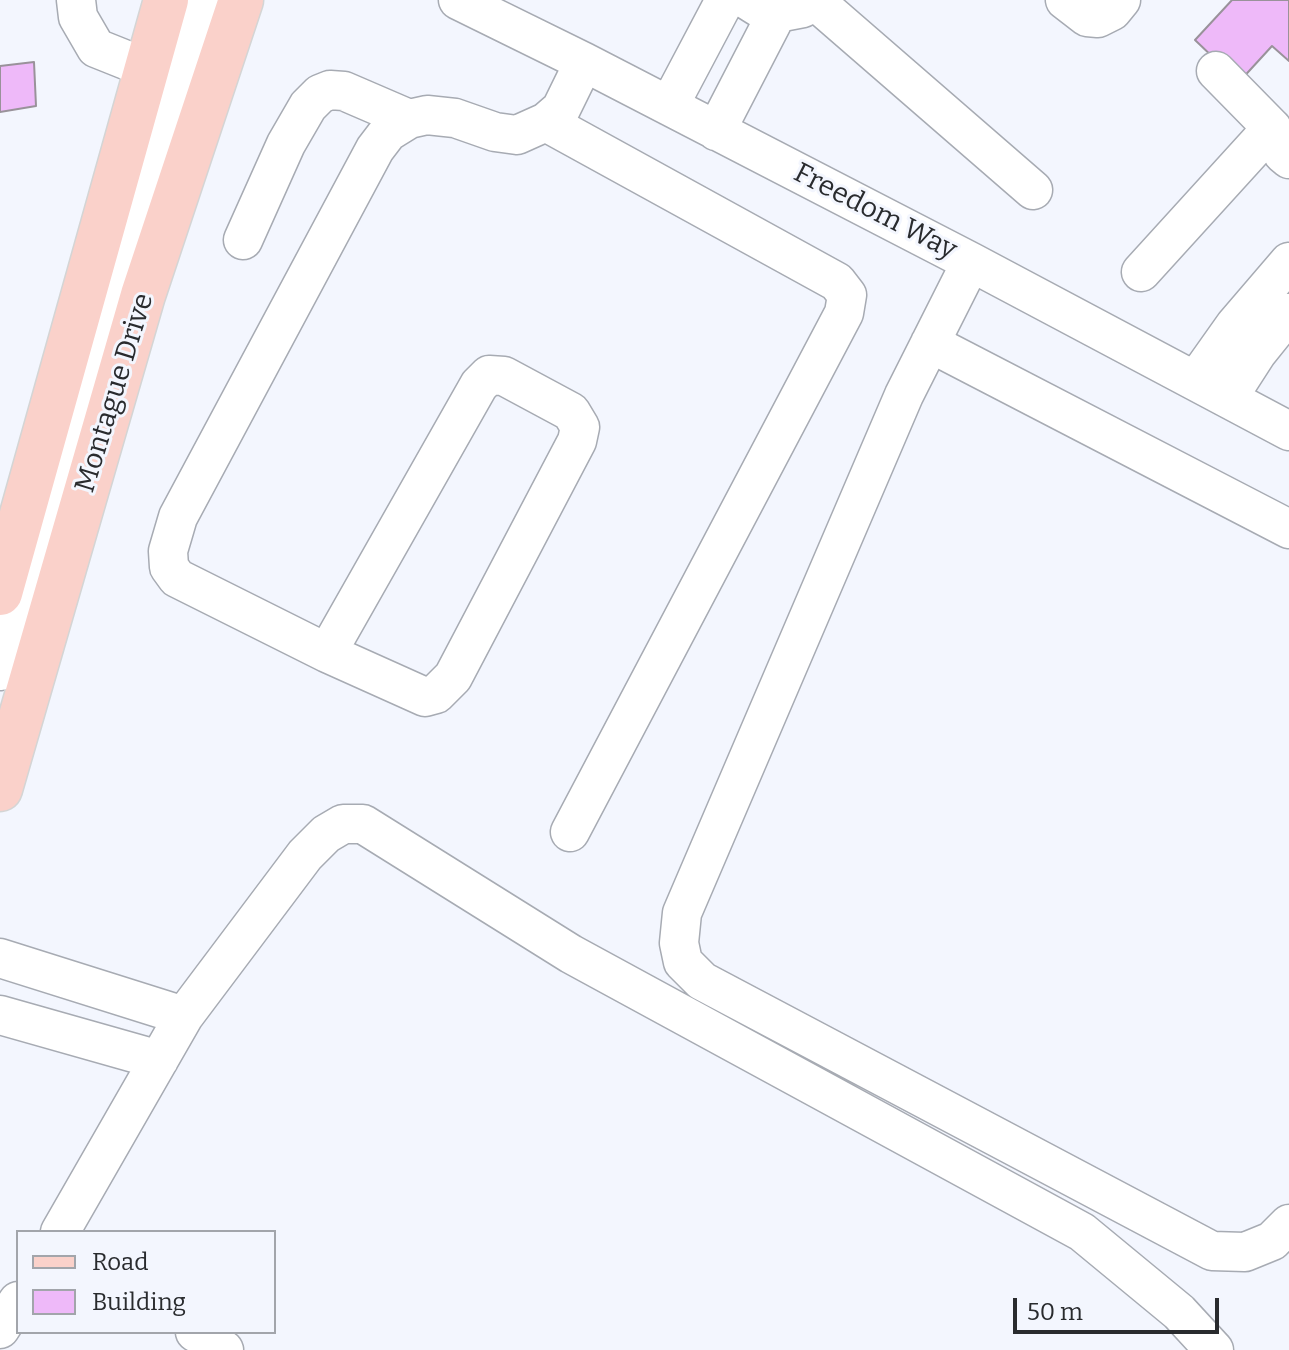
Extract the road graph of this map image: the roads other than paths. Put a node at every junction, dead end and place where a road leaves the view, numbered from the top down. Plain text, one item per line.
1 (76, 0) edge
2 (166, 0) edge
3 (203, 0) edge
4 (241, 0) edge
5 (725, 0) edge
6 (814, 0) edge
7 (1065, 0) edge
8 (1121, 0) edge
9 (465, 2) edge
10 (762, 6) edge
11 (584, 62) junction
12 (146, 68) junction
13 (1216, 71) dead end
14 (669, 106) junction
15 (409, 119) junction
16 (546, 122) junction
17 (716, 131) junction
18 (1283, 140) edge
19 (1033, 190) dead end
20 (243, 240) dead end
21 (971, 262) junction
22 (1289, 262) edge
23 (1141, 272) dead end
24 (1289, 313) edge
25 (930, 343) junction
26 (1212, 389) junction
27 (1289, 431) edge
28 (1289, 529) edge
29 (0, 593) edge
30 (327, 653) junction
31 (0, 671) edge
32 (0, 789) edge
33 (570, 832) dead end
34 (0, 958) edge
35 (0, 1015) edge
36 (184, 1016) junction
37 (159, 1060) junction
38 (1289, 1224) edge
39 (61, 1230) edge
40 (16, 1304) edge
41 (0, 1329) edge
42 (198, 1334) edge
43 (224, 1350) edge
44 (1214, 1350) edge

1 - 12 street
2 - 12 main road, Montague Drive
3 - 31 street
4 - 32 main road, Montague Drive
5 - 14 street
6 - 10 street
6 - 19 street
7 - 8 street
9 - 11 street, Freedom Way
10 - 17 street
11 - 14 street, Freedom Way
11 - 16 street
12 - 29 main road, Montague Drive
13 - 18 street
14 - 17 street, Freedom Way
15 - 16 street
15 - 20 street
15 - 30 street
16 - 33 street
17 - 21 street, Freedom Way
18 - 23 street
21 - 25 street
21 - 26 street, Freedom Way
22 - 26 street
24 - 26 street
25 - 28 street
25 - 38 street
26 - 27 street, Freedom Way
30 - 30 street
34 - 36 street
35 - 37 street
36 - 37 street
36 - 44 street
37 - 39 street
40 - 41 street
42 - 43 street

